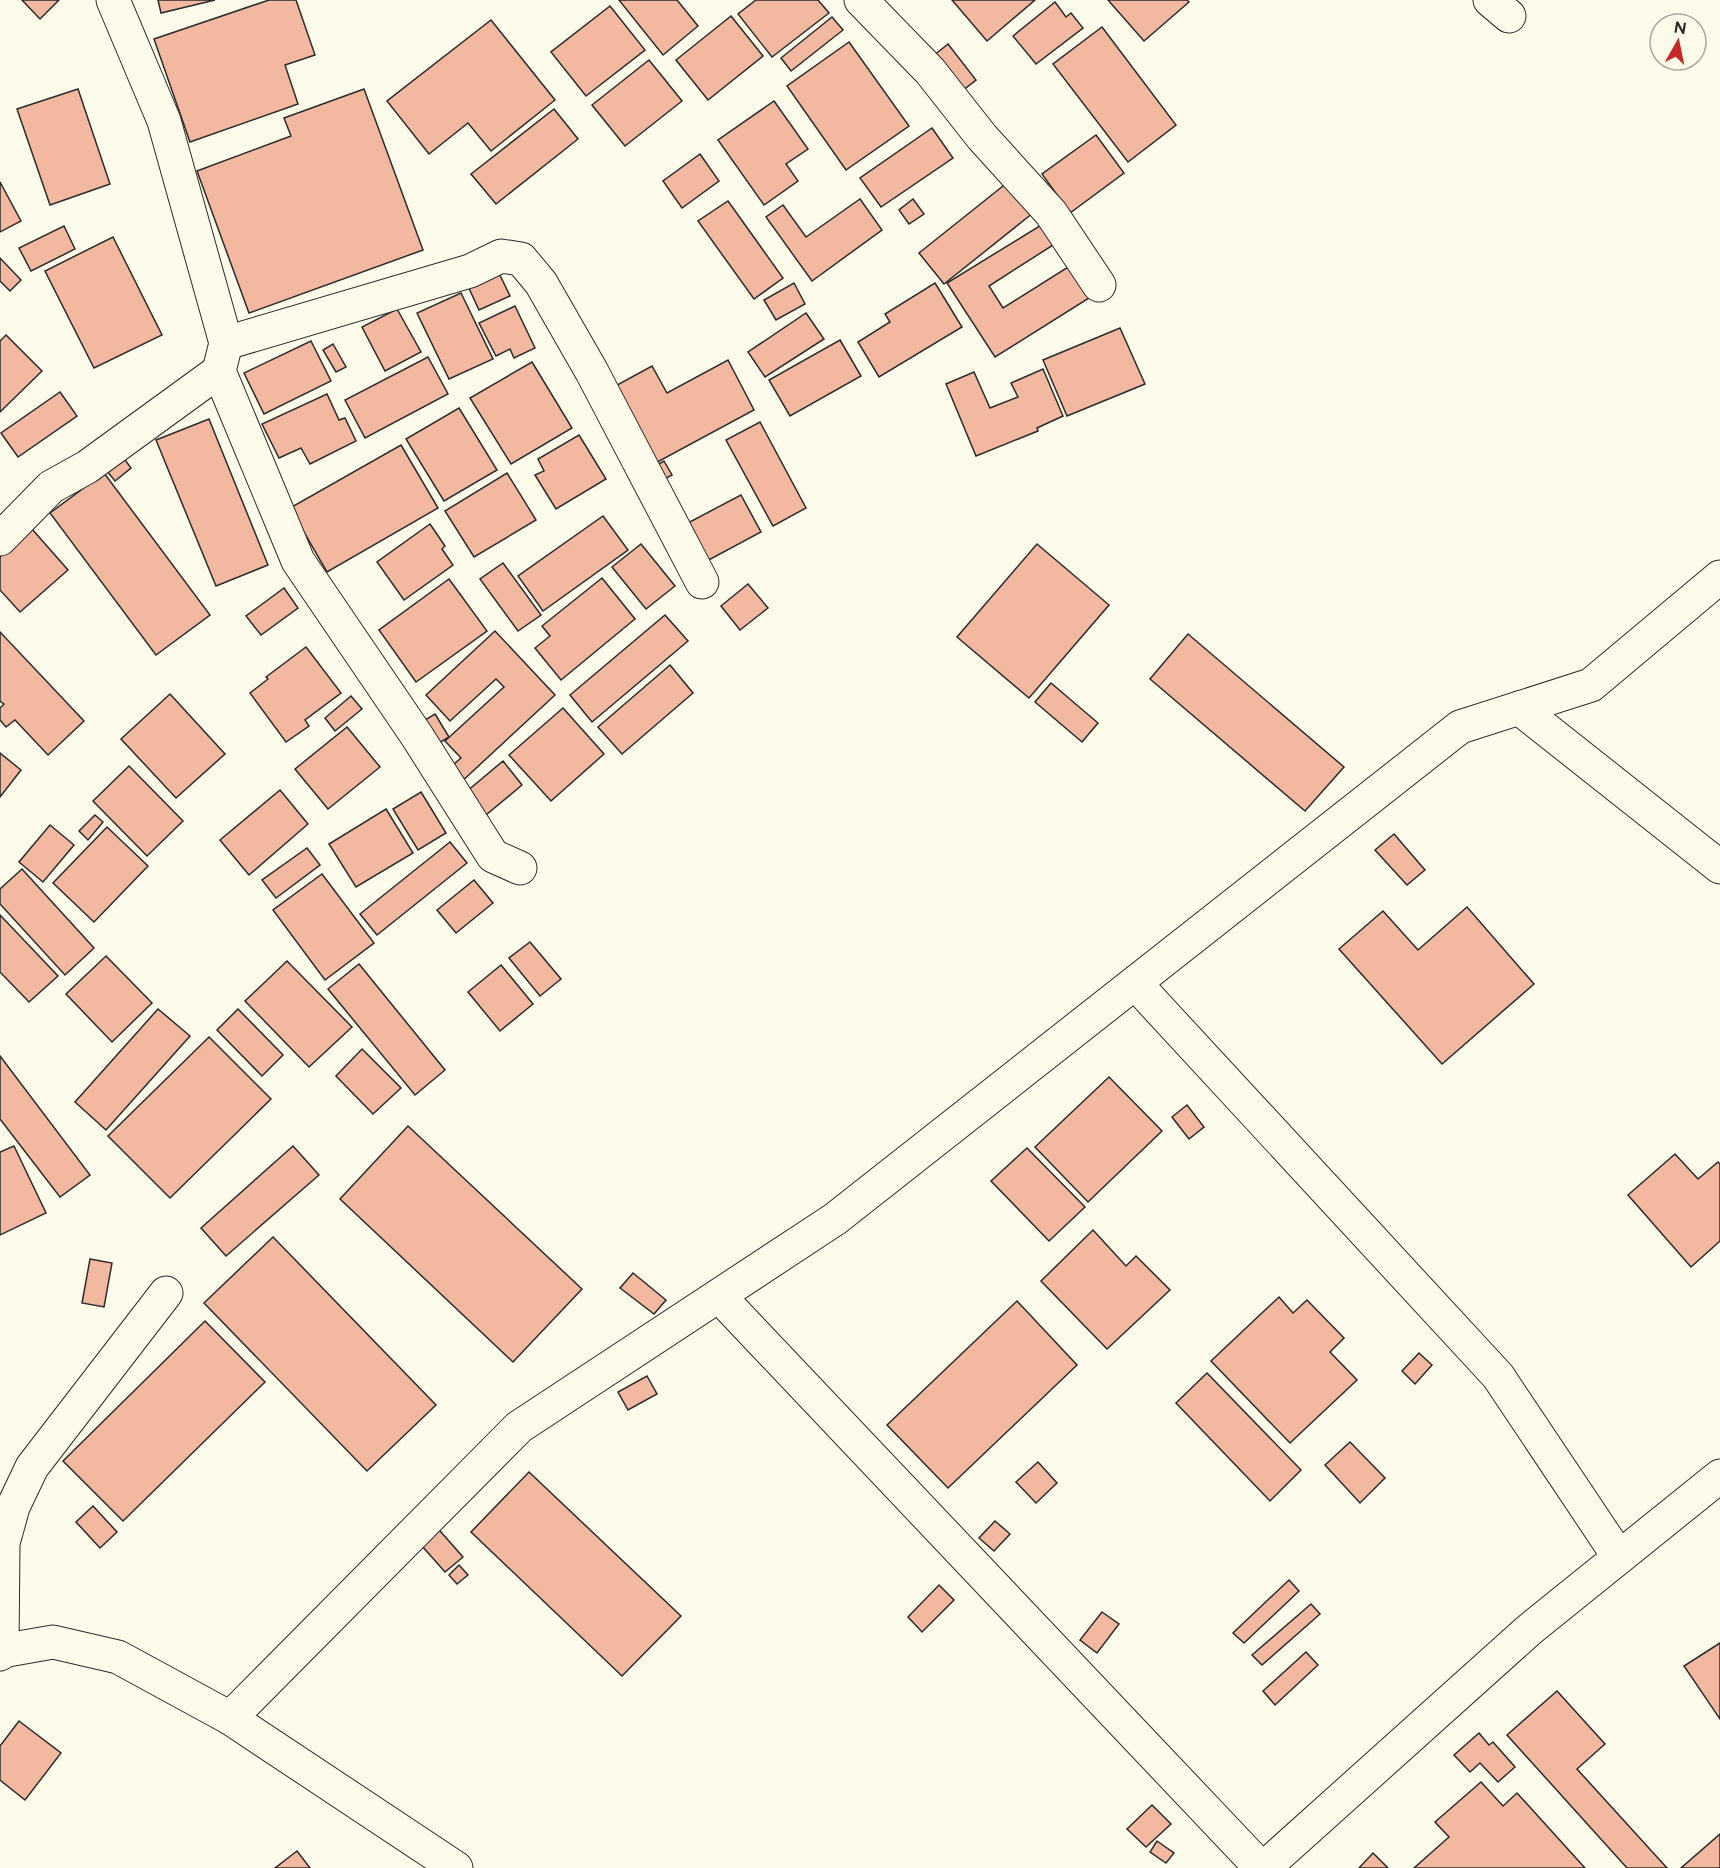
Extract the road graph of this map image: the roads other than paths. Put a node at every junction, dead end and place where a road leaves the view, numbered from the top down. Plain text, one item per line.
1 (113, 0) edge
2 (861, 0) edge
3 (1099, 285) dead end
4 (222, 357) junction
5 (0, 539) edge
6 (1720, 578) edge
7 (702, 582) dead end
8 (1519, 708) junction
9 (1720, 867) edge
10 (520, 868) dead end
11 (1135, 983) junction
12 (166, 1293) dead end
13 (718, 1296) junction
14 (1720, 1476) edge
15 (6, 1504) edge
16 (1618, 1557) junction
17 (1, 1652) edge
18 (230, 1718) junction
19 (456, 1868) edge
20 (1263, 1868) edge

1 - 4 street
2 - 3 street
4 - 5 street
4 - 7 street
4 - 10 street
6 - 8 street
8 - 9 street
8 - 11 street
11 - 13 street
11 - 16 street
12 - 15 street
13 - 18 street
13 - 20 street
14 - 16 street
15 - 17 street
16 - 20 street
17 - 18 street
18 - 19 street

